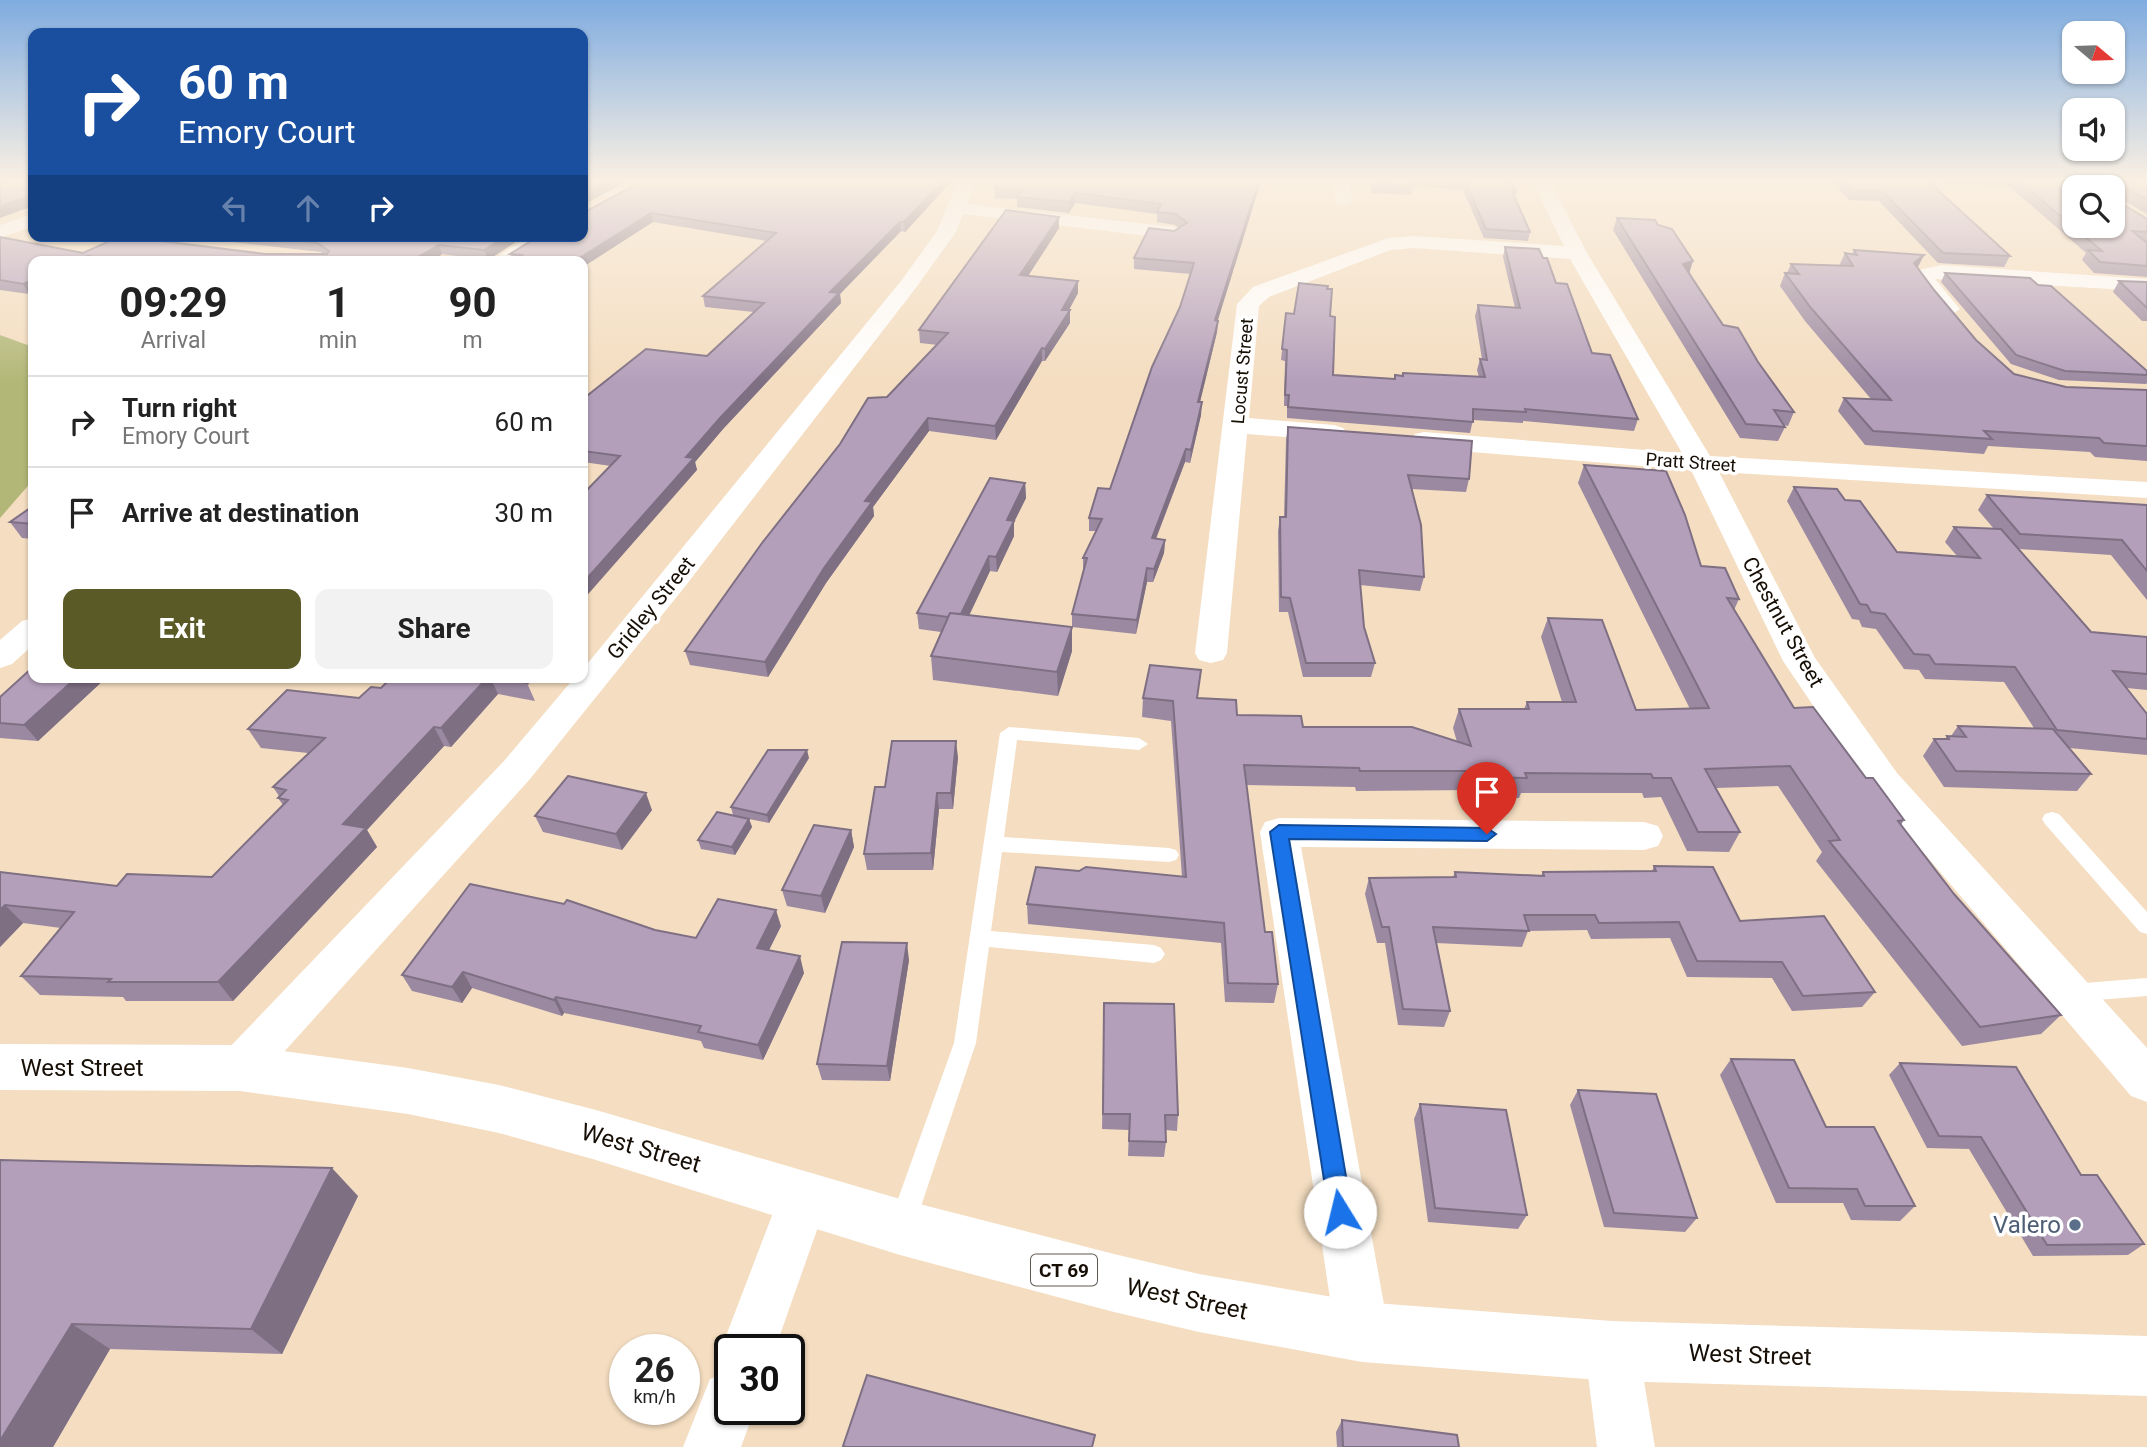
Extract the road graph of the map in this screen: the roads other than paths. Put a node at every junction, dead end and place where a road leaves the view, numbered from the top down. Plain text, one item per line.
1 (934, 249) edge
2 (1376, 249) edge
3 (1511, 249) edge
4 (1575, 249) edge
5 (1577, 253) junction
6 (2147, 285) edge
7 (1966, 329) edge
8 (1236, 425) junction
9 (1357, 435) edge
10 (1398, 438) edge
11 (1700, 463) junction
12 (2147, 490) edge
13 (28, 632) edge
14 (1210, 653) dead end
15 (0, 657) edge
16 (1139, 744) dead end
17 (2052, 819) dead end
18 (1644, 836) dead end
19 (993, 844) junction
20 (1170, 855) dead end
21 (2147, 926) edge
22 (980, 938) junction
23 (1154, 954) dead end
24 (2147, 987) edge
25 (2072, 993) junction
26 (0, 1067) edge
27 (240, 1068) junction
28 (2147, 1081) edge
29 (804, 1196) junction
30 (900, 1227) junction
31 (1362, 1332) junction
32 (753, 1334) edge
33 (1612, 1351) junction
34 (2147, 1366) edge
35 (720, 1425) edge
36 (712, 1447) edge
37 (1626, 1447) edge

1 - 27 street, Gridley Street
2 - 8 street, Locust Street
3 - 5 street, Locust Street
4 - 5 street, Chestnut Street
5 - 11 street, Chestnut Street
6 - 7 street
8 - 9 street
8 - 14 street, Locust Street
10 - 11 street, Pratt Street
11 - 12 street, Pratt Street
11 - 25 street, Chestnut Street
13 - 15 street
16 - 19 lane
17 - 21 lane
18 - 31 street
19 - 20 lane
19 - 22 lane
22 - 23 lane
22 - 30 lane
24 - 25 lane
25 - 28 street, Chestnut Street
26 - 27 main road, West Street / CT 69
27 - 29 main road, West Street / CT 69
29 - 30 main road, West Street / CT 69
29 - 32 street
30 - 31 main road, West Street / CT 69
31 - 33 main road, West Street / CT 69
33 - 34 main road, West Street / CT 69
33 - 37 street
35 - 36 street

